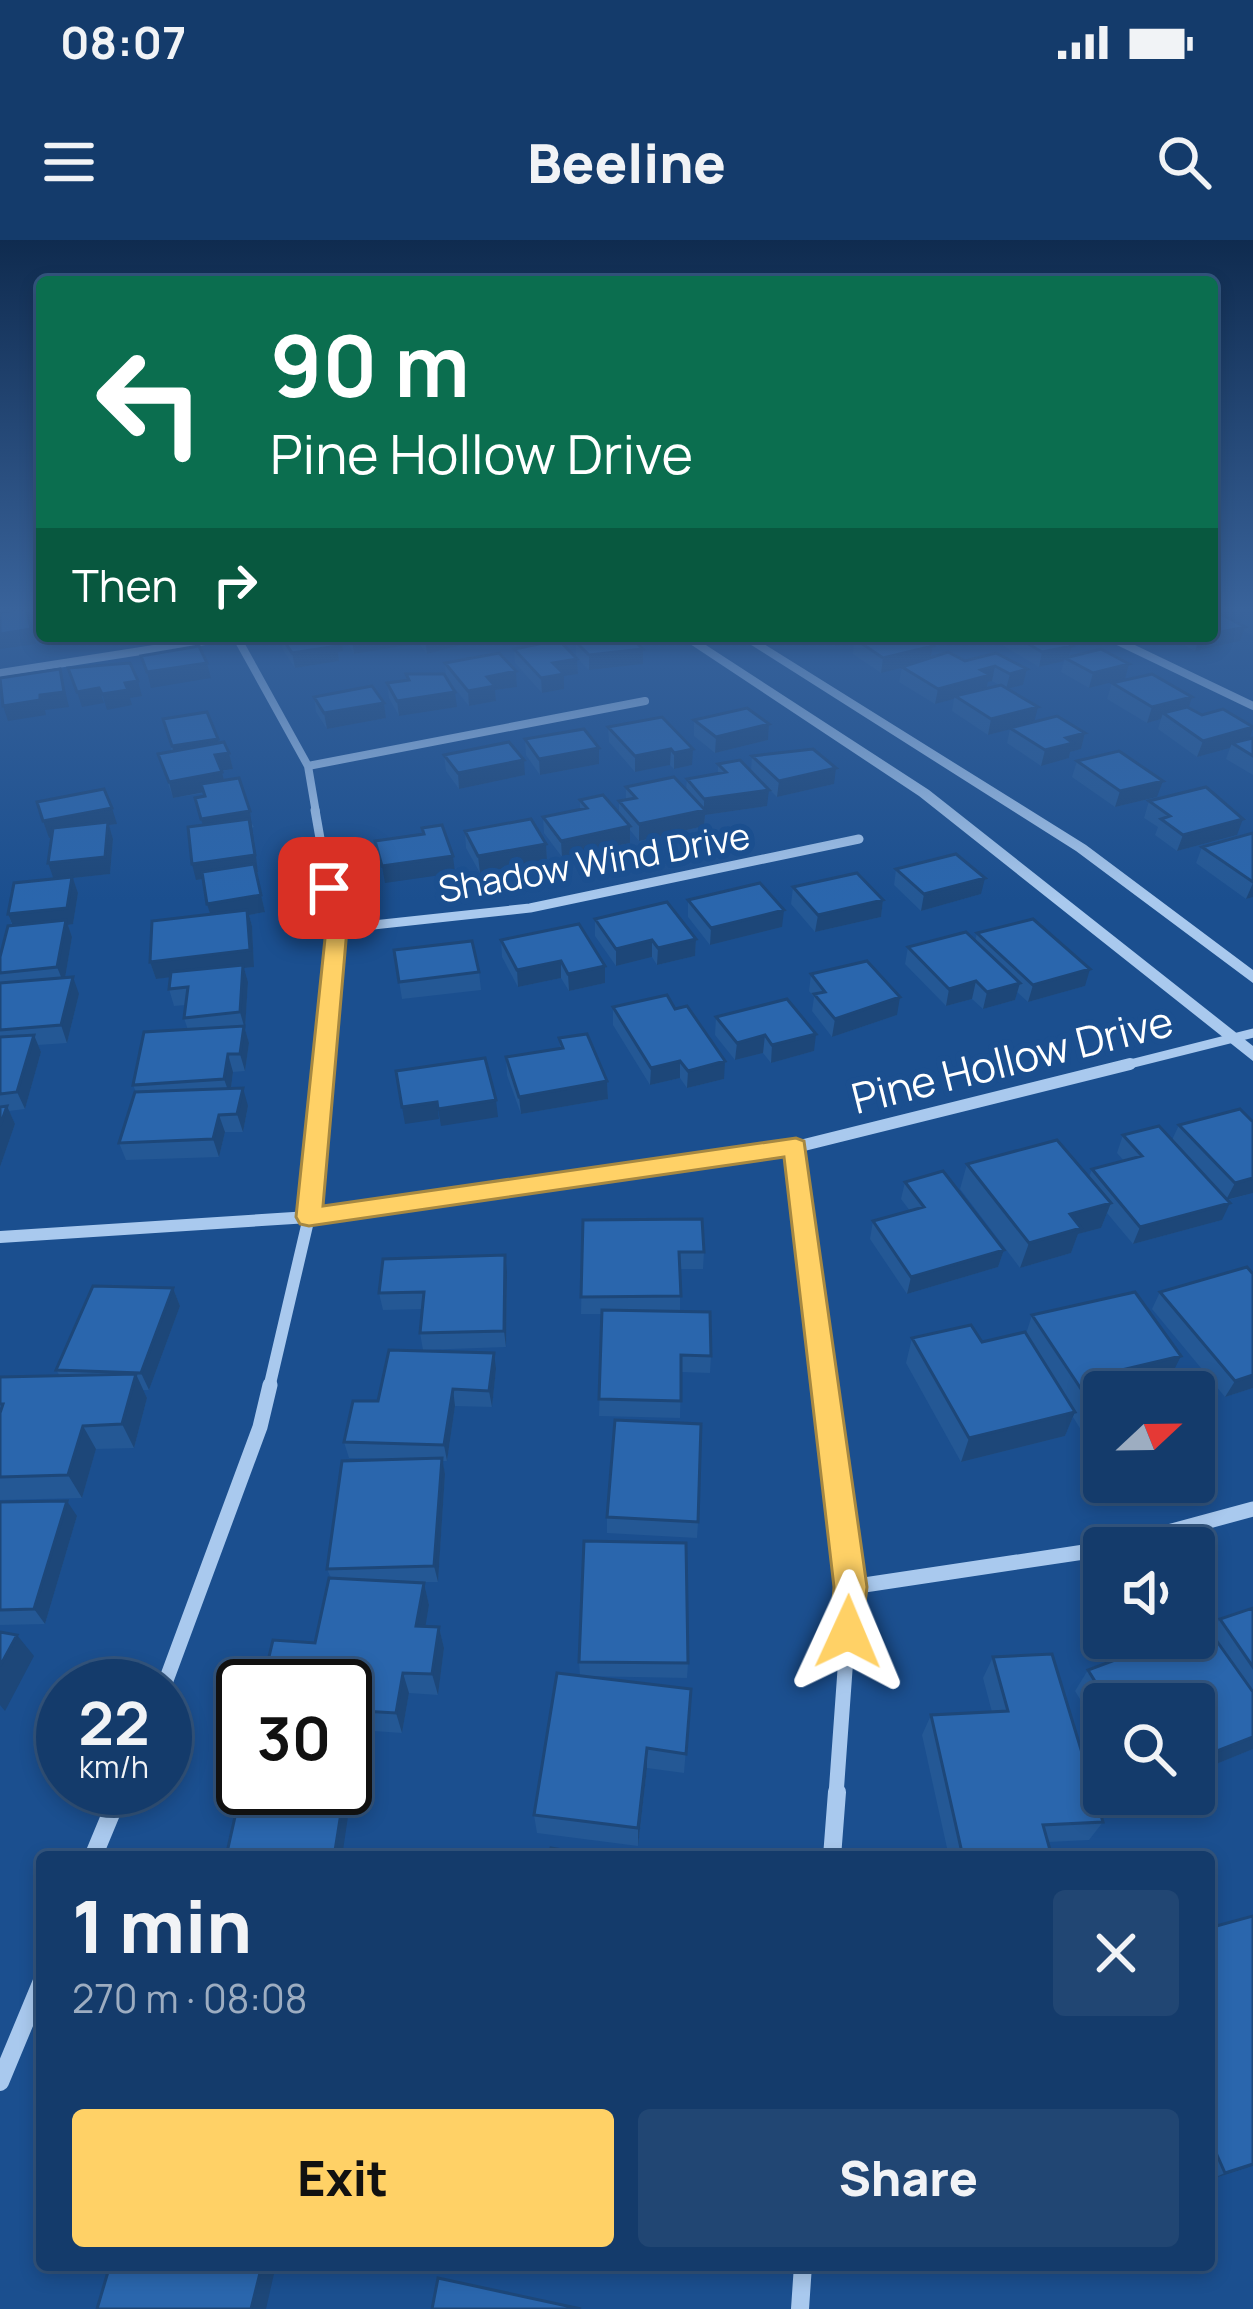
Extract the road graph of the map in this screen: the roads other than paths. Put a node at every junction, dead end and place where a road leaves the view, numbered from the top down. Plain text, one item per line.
1 (275, 707) edge
2 (616, 707) edge
3 (792, 707) edge
4 (854, 707) edge
5 (888, 728) junction
6 (844, 741) junction
7 (308, 766) junction
8 (860, 839) dead end
9 (336, 929) junction
10 (1253, 978) edge
11 (1253, 1033) edge
12 (1235, 1038) junction
13 (1253, 1055) edge
14 (796, 1147) junction
15 (309, 1217) junction
16 (0, 1237) edge
17 (1253, 1509) edge
18 (1185, 1527) edge
19 (1083, 1552) edge
20 (851, 1587) junction
21 (174, 1659) edge
22 (111, 1815) edge
23 (96, 1851) edge
24 (832, 1851) edge
25 (36, 1995) edge
26 (0, 2082) edge
27 (803, 2271) edge
28 (800, 2309) edge

1 - 7 street
2 - 7 street
3 - 6 street
4 - 5 street
5 - 6 street
5 - 10 street
6 - 12 street
7 - 9 street
8 - 9 street, Shadow Wind Drive
9 - 15 street
11 - 12 street, Pine Hollow Drive
12 - 13 street
12 - 14 street, Pine Hollow Drive
14 - 15 street, Pine Hollow Drive
14 - 20 street
15 - 16 street, Pine Hollow Drive
15 - 21 street
17 - 18 street
19 - 20 street
20 - 24 street
22 - 23 street
25 - 26 street
27 - 28 street

